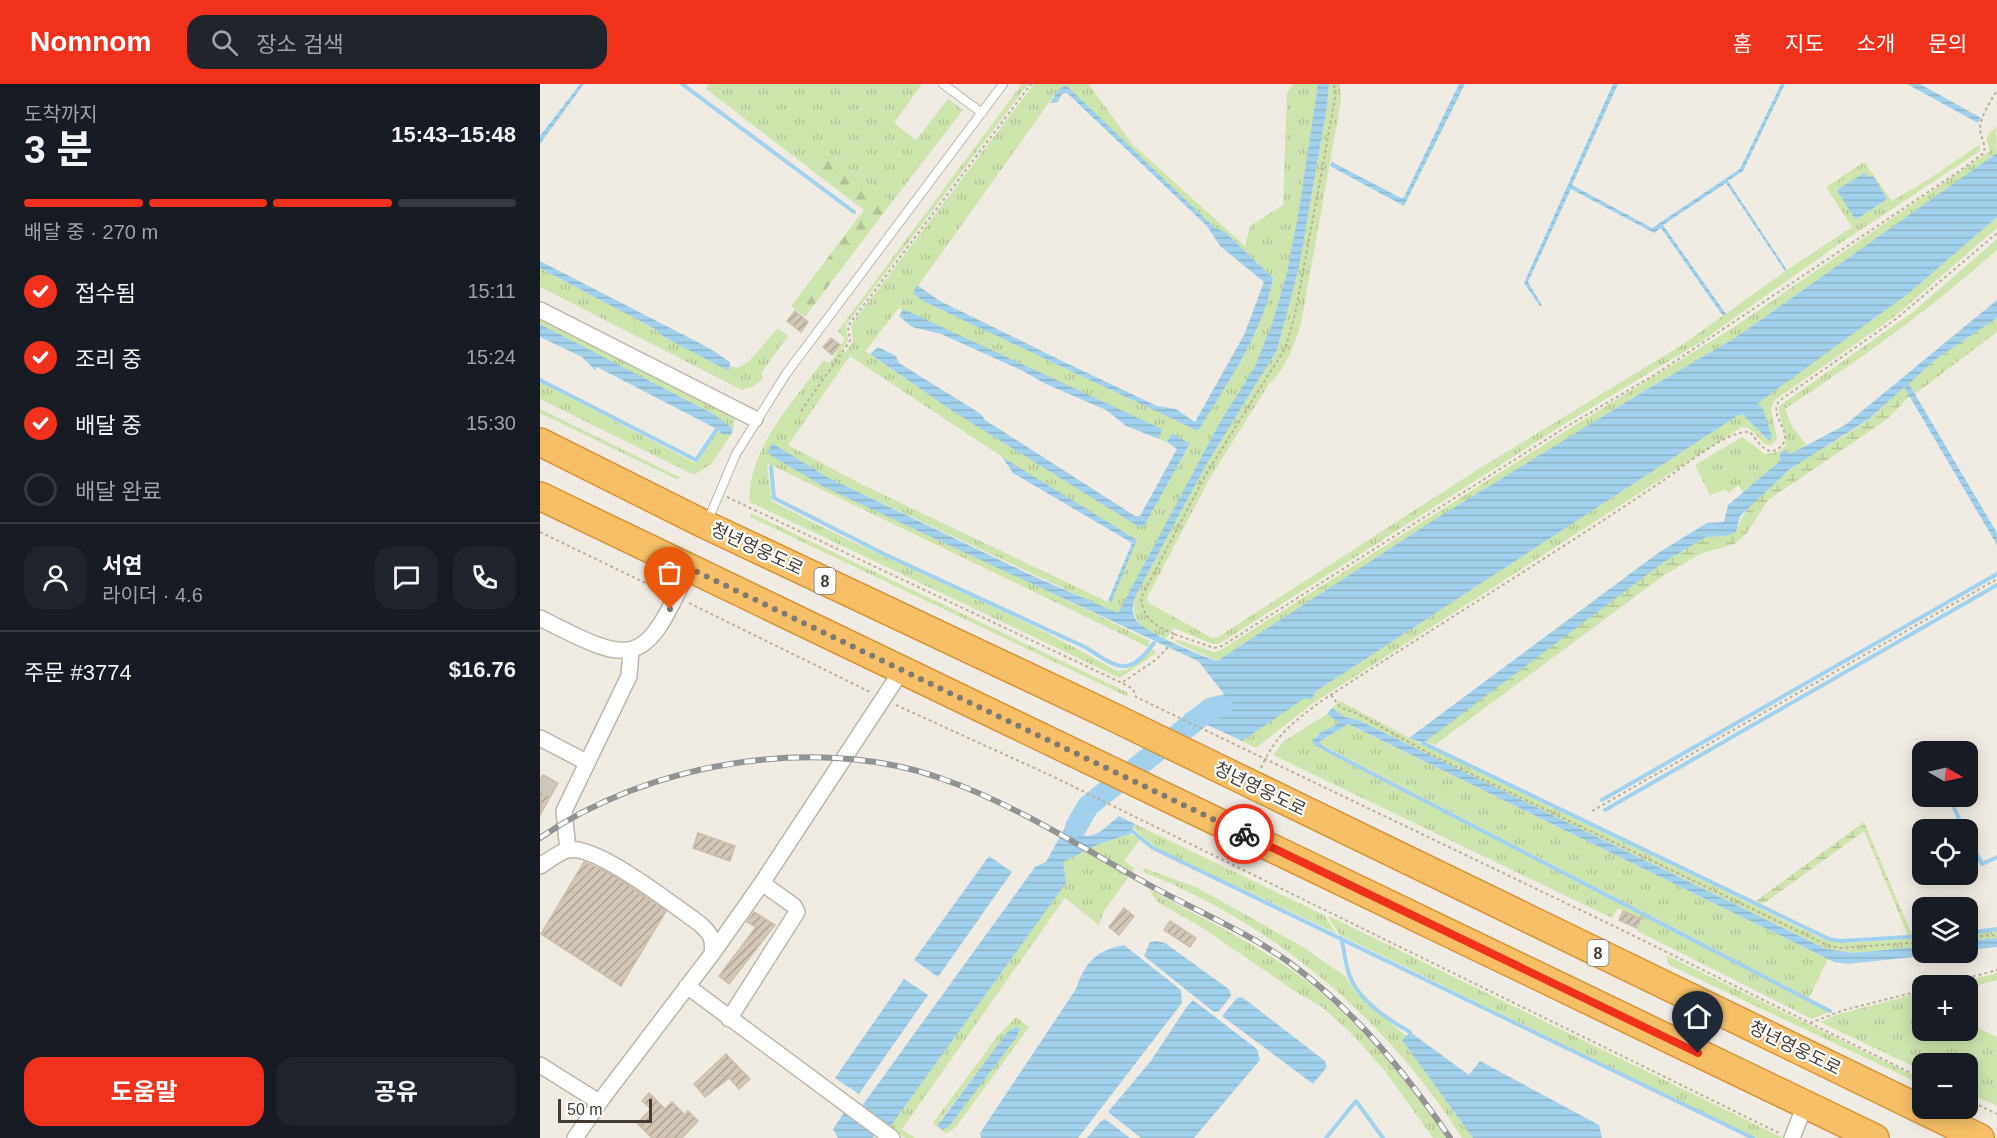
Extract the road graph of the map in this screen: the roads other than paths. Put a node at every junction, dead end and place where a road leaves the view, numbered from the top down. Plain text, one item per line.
1 (943, 84) edge
2 (1003, 84) edge
3 (982, 113) junction
4 (540, 310) edge
5 (755, 419) junction
6 (540, 442) edge
7 (540, 495) edge
8 (706, 525) junction
9 (689, 568) junction
10 (540, 618) edge
11 (631, 651) junction
12 (902, 670) junction
13 (540, 738) edge
14 (586, 762) junction
15 (568, 850) junction
16 (540, 866) edge
17 (762, 883) junction
18 (712, 954) junction
19 (687, 986) junction
20 (729, 1019) junction
21 (540, 1065) edge
22 (600, 1102) junction
23 (1805, 1105) junction
24 (887, 1135) edge
25 (1786, 1136) edge
26 (575, 1138) edge
27 (1875, 1138) edge
28 (1980, 1138) edge

1 - 3 lane
2 - 3 lane
3 - 5 lane
4 - 5 street
5 - 8 lane
6 - 8 highway, 청년영웅도로 / 8
7 - 9 highway
8 - 28 highway, 청년영웅도로 / 8
9 - 11 street
9 - 12 highway
10 - 11 street
11 - 14 street
12 - 17 street
12 - 23 highway
13 - 14 street
14 - 15 street
15 - 16 street
15 - 18 street
17 - 18 street
17 - 20 street
18 - 19 street
19 - 20 street
19 - 22 street
20 - 24 street
21 - 22 street
22 - 26 street
23 - 25 street
23 - 27 highway

